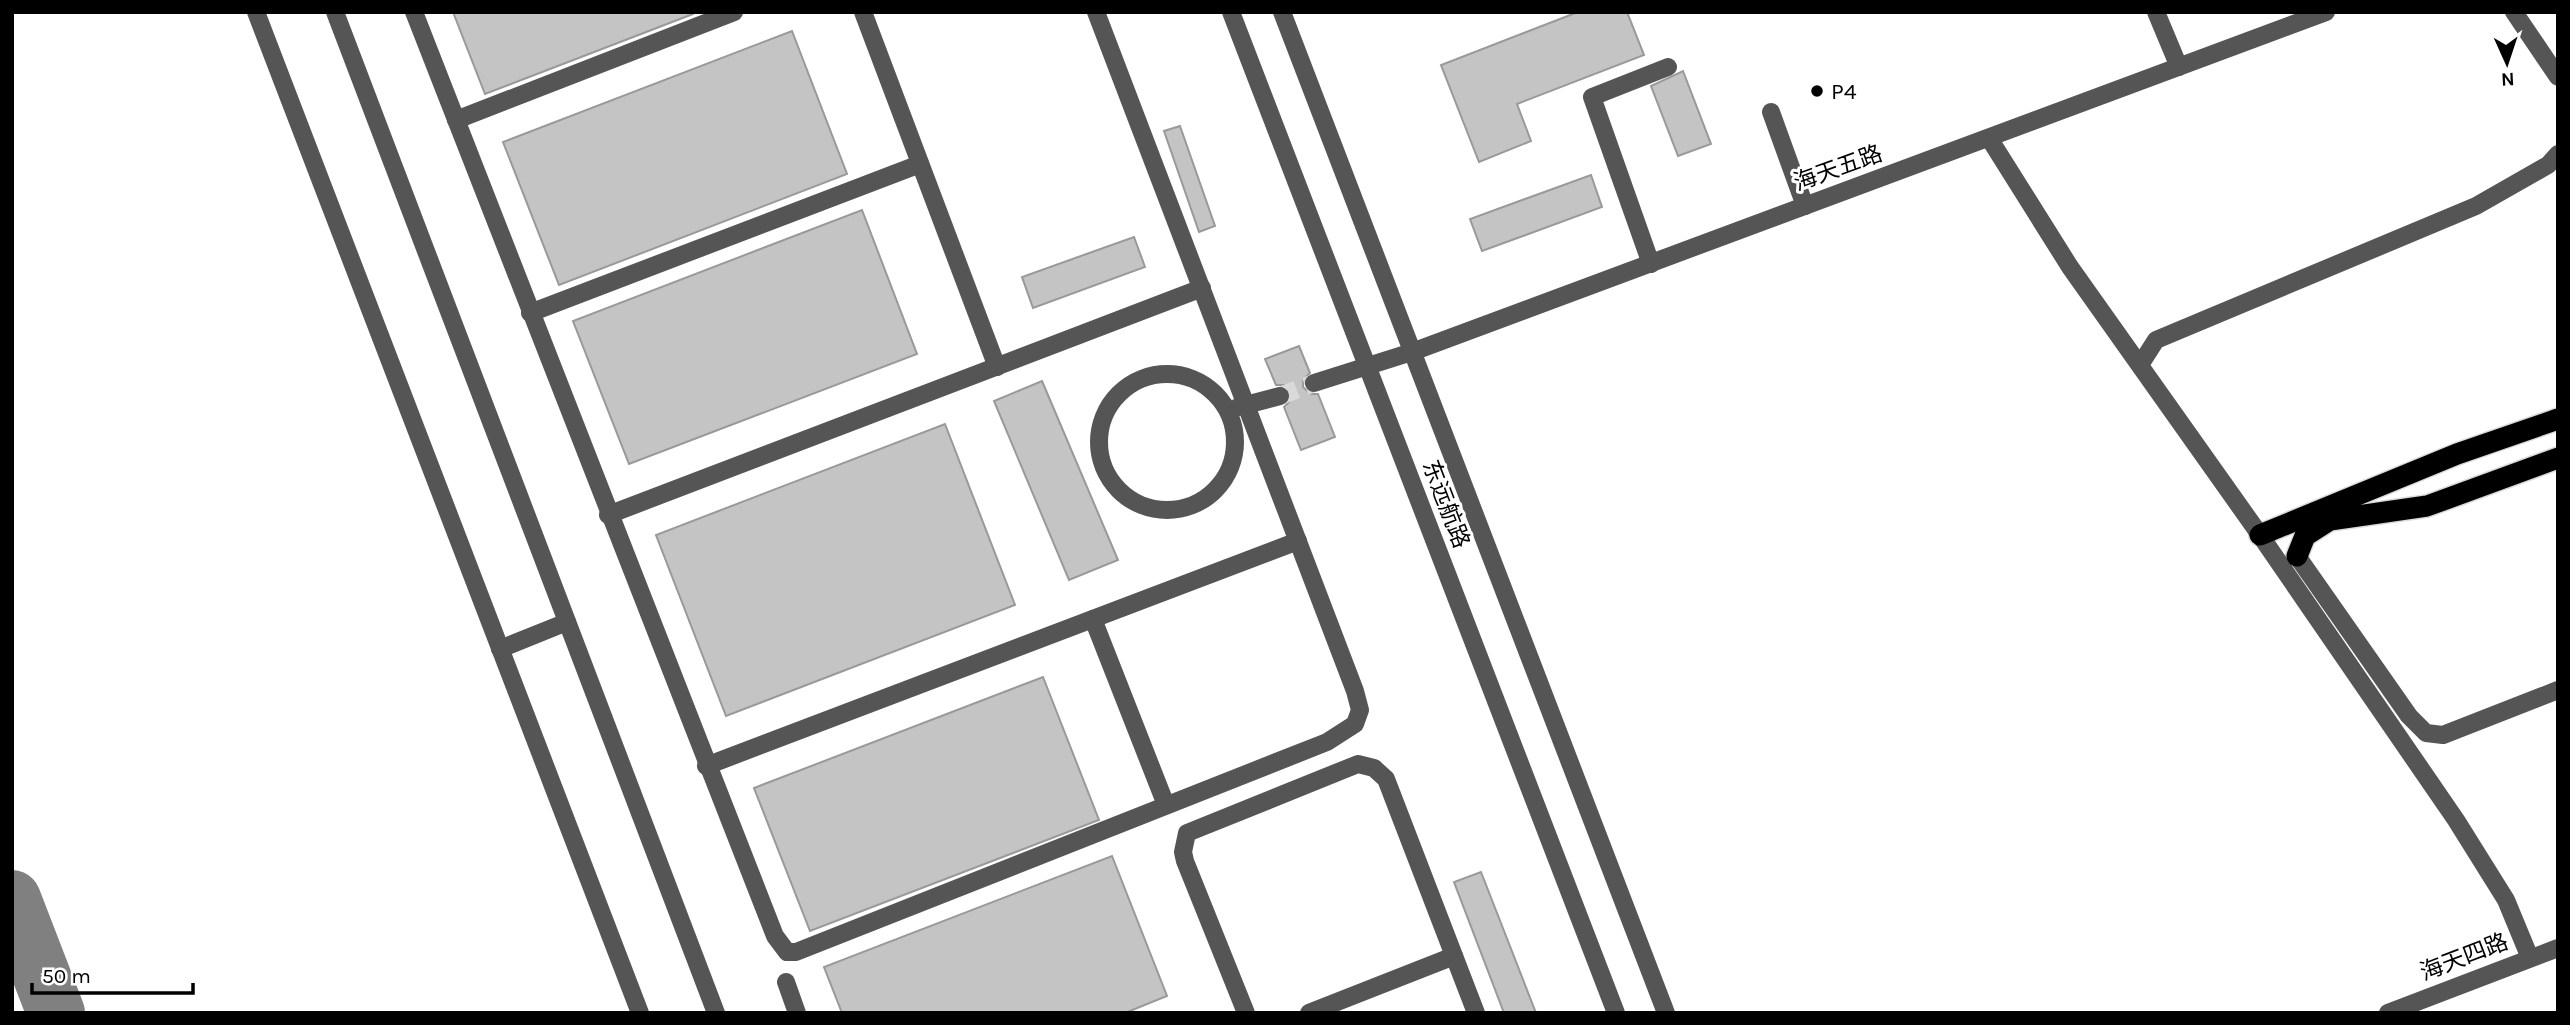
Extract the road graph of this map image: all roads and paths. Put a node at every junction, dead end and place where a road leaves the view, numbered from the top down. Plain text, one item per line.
1 (335, 12) edge
2 (414, 12) edge
3 (734, 12) edge
4 (863, 12) edge
5 (1096, 12) edge
6 (1231, 12) edge
7 (1282, 12) edge
8 (2156, 12) edge
9 (2326, 12) edge
10 (2514, 12) edge
11 (259, 13) edge
12 (1668, 66) dead end
13 (2179, 67) junction
14 (2558, 77) edge
15 (1771, 112) dead end
16 (456, 120) junction
17 (1989, 138) junction
18 (2558, 155) edge
19 (920, 164) junction
20 (1805, 206) junction
21 (1651, 264) junction
22 (1202, 288) junction
23 (530, 313) junction
24 (1412, 352) junction
25 (2140, 365) junction
26 (997, 367) junction
27 (1366, 367) junction
28 (1314, 383) tunnel mouth
29 (1280, 396) tunnel mouth
30 (1247, 404) junction
31 (1228, 410) junction
32 (2558, 419) edge
33 (2558, 458) edge
34 (608, 515) junction
35 (2260, 534) junction
36 (1298, 541) junction
37 (2297, 556) joint
38 (1093, 619) junction
39 (567, 622) junction
40 (500, 649) junction
41 (2558, 690) edge
42 (706, 766) junction
43 (1166, 805) junction
44 (2558, 948) edge
45 (1454, 956) junction
46 (2530, 958) junction
47 (786, 982) dead end
48 (640, 1013) edge
49 (716, 1013) edge
50 (797, 1013) edge
51 (1246, 1013) edge
52 (1309, 1013) edge
53 (1476, 1013) edge
54 (1616, 1013) edge
55 (1666, 1013) edge
56 (2389, 1013) edge

1 - 39 street
2 - 16 street
3 - 16 street
4 - 19 street
5 - 22 street
6 - 27 street, 东远航路
7 - 24 street, 东远航路
8 - 13 street
9 - 13 street, 海天五路
10 - 14 street
11 - 40 street
12 - 21 street
13 - 17 street, 海天五路
15 - 20 street
16 - 23 street
17 - 20 street, 海天五路
17 - 25 street
18 - 25 street
19 - 23 street
19 - 26 street
20 - 21 street, 海天五路
21 - 24 street, 海天五路
22 - 26 street
22 - 30 street
23 - 34 street
24 - 27 street, 海天五路
24 - 55 street, 东远航路
25 - 35 street
26 - 34 street
27 - 28 street, 海天五路
27 - 54 street, 东远航路
29 - 30 street
30 - 31 street
30 - 36 street
31 - 31 street
32 - 35 highway
33 - 37 highway
34 - 42 street
35 - 46 street
36 - 38 street
36 - 43 street
37 - 41 street
38 - 42 street
38 - 43 street
39 - 40 street
39 - 49 street
40 - 48 street
42 - 43 street
44 - 46 street, 海天四路
45 - 51 street
45 - 52 street
45 - 53 street
46 - 56 street, 海天四路
47 - 50 street

